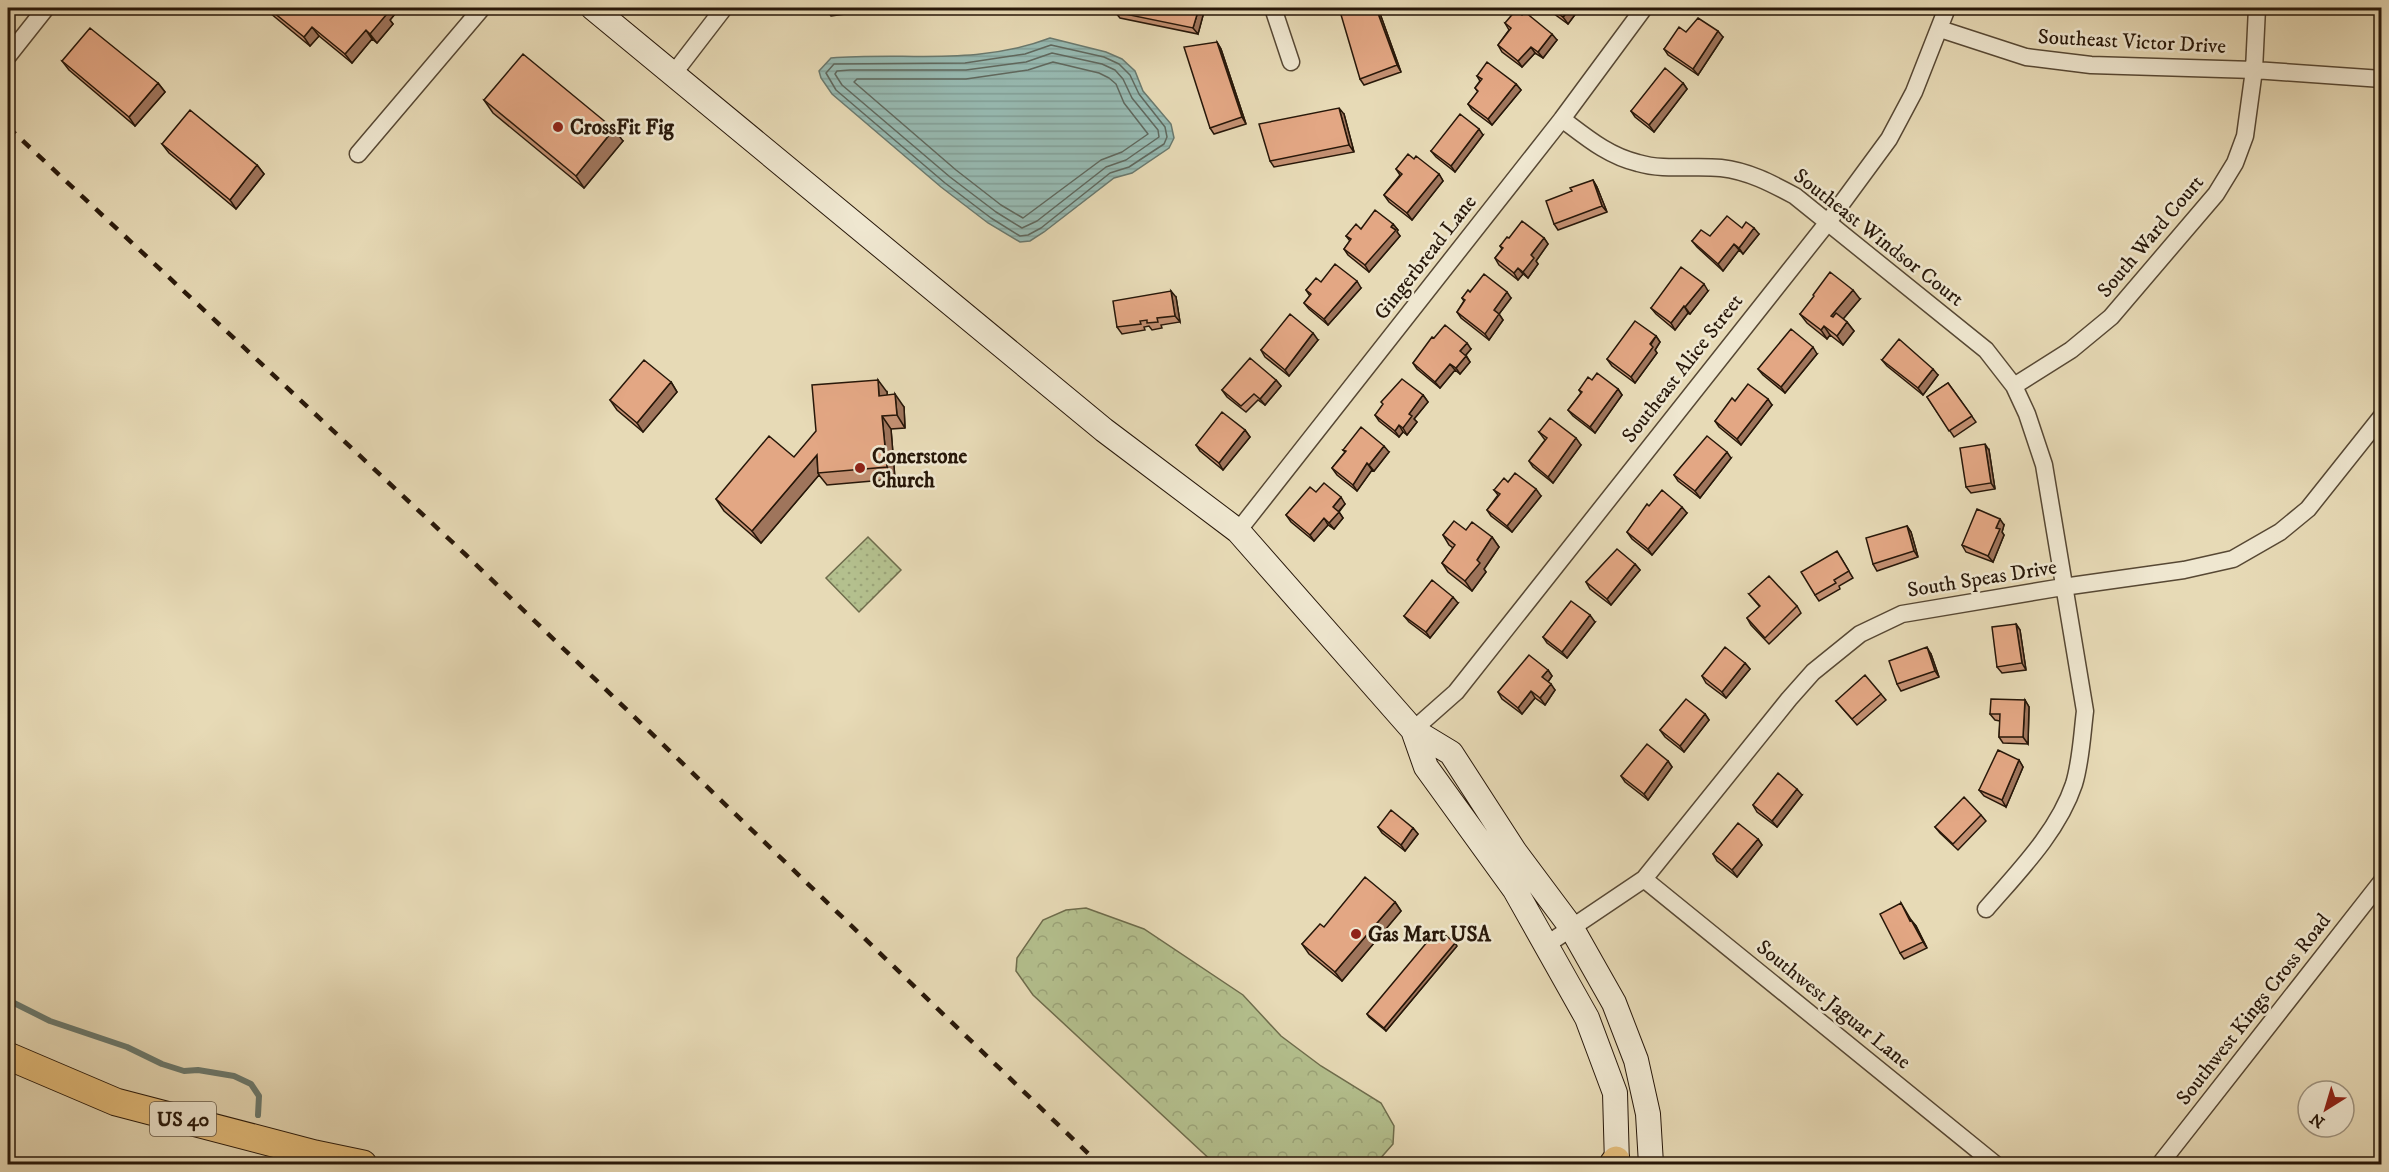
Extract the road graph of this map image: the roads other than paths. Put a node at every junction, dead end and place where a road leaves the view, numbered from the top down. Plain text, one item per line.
1 (46, 8) edge
2 (482, 8) edge
3 (593, 8) edge
4 (724, 8) edge
5 (1274, 8) edge
6 (1644, 8) edge
7 (1947, 8) edge
8 (2257, 8) edge
9 (1940, 29) junction
10 (8, 56) edge
11 (1290, 62) dead end
12 (2254, 70) junction
13 (674, 73) junction
14 (2382, 79) edge
15 (1562, 119) junction
16 (358, 154) dead end
17 (1828, 222) junction
18 (2014, 387) junction
19 (2382, 416) edge
20 (1238, 531) junction
21 (2063, 587) junction
22 (1413, 730) junction
23 (1644, 879) junction
24 (2382, 881) edge
25 (1986, 909) dead end
26 (1571, 927) junction
27 (1546, 945) junction
28 (8, 1056) edge
29 (1615, 1163) edge
30 (363, 1164) edge
31 (1651, 1164) edge
32 (1995, 1164) edge
33 (2160, 1164) edge

1 - 10 street
2 - 16 street
3 - 13 main road
4 - 13 street
5 - 11 street
6 - 15 street, Gingerbread Lane
7 - 9 street, Southeast Alice Street
8 - 12 street, South Ward Court
9 - 12 street, Southeast Victor Drive
9 - 17 street, Southeast Alice Street
12 - 14 street, Southeast Victor Drive
12 - 18 street, South Ward Court
13 - 20 main road
15 - 17 street, Southeast Windsor Court
15 - 20 street, Gingerbread Lane
17 - 18 street, Southeast Windsor Court
17 - 22 street, Southeast Alice Street
18 - 21 street, Southeast Windsor Court
19 - 21 street, South Speas Drive
20 - 22 main road
21 - 23 street, South Speas Drive
21 - 25 street, Southeast Windsor Court
22 - 26 main road
22 - 27 main road
23 - 26 street, South Speas Drive
23 - 32 street, Southwest Jaguar Lane
24 - 33 street, Southwest Kings Cross Road
26 - 27 street, South Speas Drive
26 - 31 main road
27 - 29 main road
28 - 30 main road, US 40

